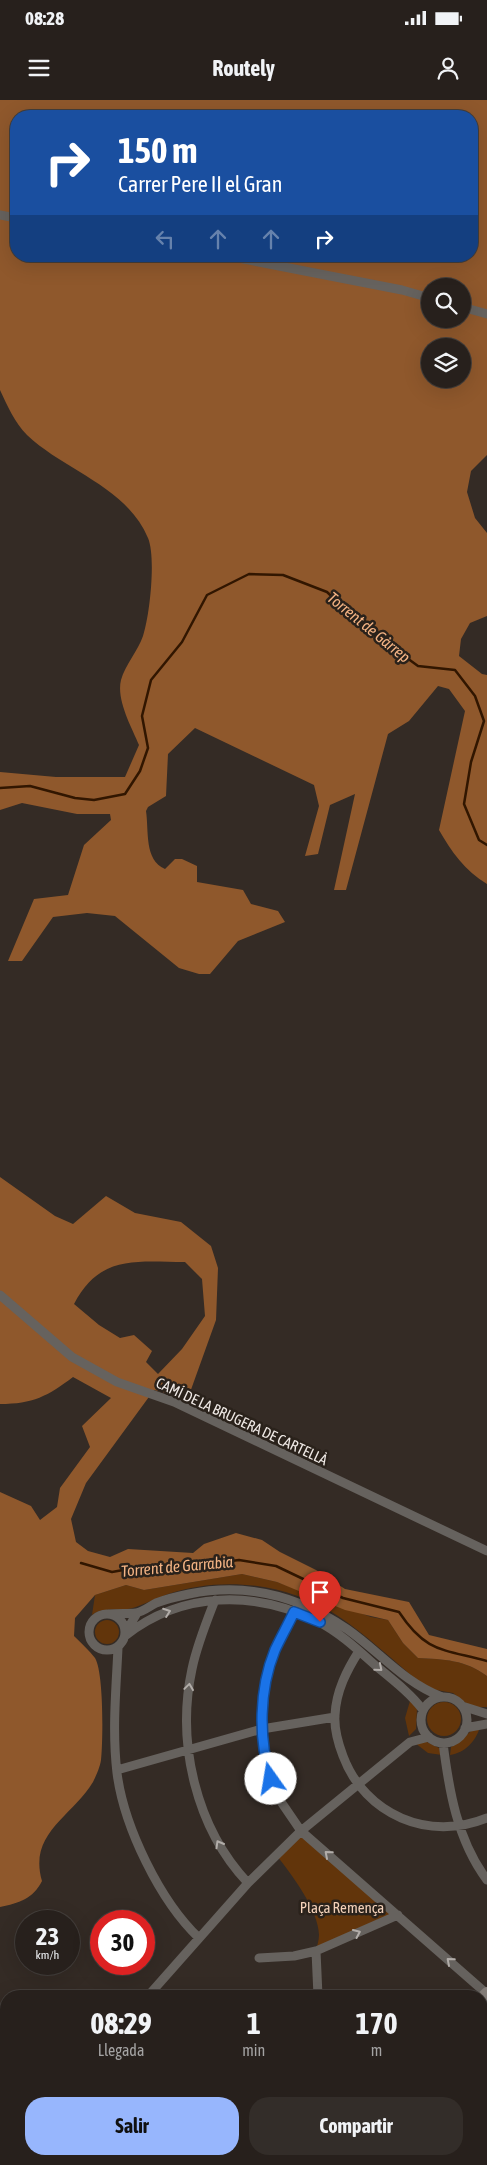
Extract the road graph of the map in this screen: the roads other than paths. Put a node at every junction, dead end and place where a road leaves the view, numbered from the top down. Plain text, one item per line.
1 (259, 262) edge
2 (421, 295) edge
3 (471, 310) edge
4 (487, 314) edge
5 (0, 1295) edge
6 (487, 1551) edge
7 (215, 1600) junction
8 (294, 1612) junction
9 (137, 1613) junction
10 (110, 1614) junction
11 (126, 1634) junction
12 (118, 1648) junction
13 (359, 1651) junction
14 (417, 1687) junction
15 (442, 1697) junction
16 (462, 1706) junction
17 (425, 1708) junction
18 (487, 1714) edge
19 (335, 1717) junction
20 (421, 1722) junction
21 (487, 1724) edge
22 (466, 1727) junction
23 (262, 1729) junction
24 (429, 1737) junction
25 (410, 1742) junction
26 (443, 1743) junction
27 (188, 1749) junction
28 (117, 1770) junction
29 (357, 1783) junction
30 (487, 1818) edge
31 (460, 1827) junction
32 (301, 1831) junction
33 (487, 1880) edge
34 (248, 1883) junction
35 (398, 1915) junction
36 (198, 1938) junction
37 (316, 1951) junction
38 (260, 1958) dead end
39 (153, 1990) edge
40 (318, 1990) edge
41 (484, 1990) edge

1 - 2 street
3 - 4 street
5 - 6 street, CAMÍ DE LA BRUGERA DE CARTELLÀ
7 - 8 street
11 -> 7 street
27 -> 7 street
8 - 13 street
8 - 23 street
9 - 10 street
9 - 11 street
9 - 14 street
10 - 11 street
10 - 12 street
11 - 12 street
12 - 28 street
13 -> 17 street
13 - 19 street
14 - 15 street
14 - 17 street
15 - 16 street
15 - 17 street
16 - 18 street
16 - 22 street
17 - 20 street
18 - 22 street
19 - 23 street
19 - 29 street
20 - 24 street
20 - 25 street
21 - 22 street
22 - 26 street
23 - 27 street
23 - 32 street
24 - 25 street
24 - 26 street
25 - 29 street
26 - 31 street
27 - 28 street
34 -> 27 street
28 - 36 street
29 - 31 street
29 - 32 street
30 - 31 street
31 - 33 street
32 - 34 street
35 -> 32 street
34 - 36 street
37 -> 35 street
41 -> 35 street
36 - 39 street
37 - 38 street
37 - 40 street

